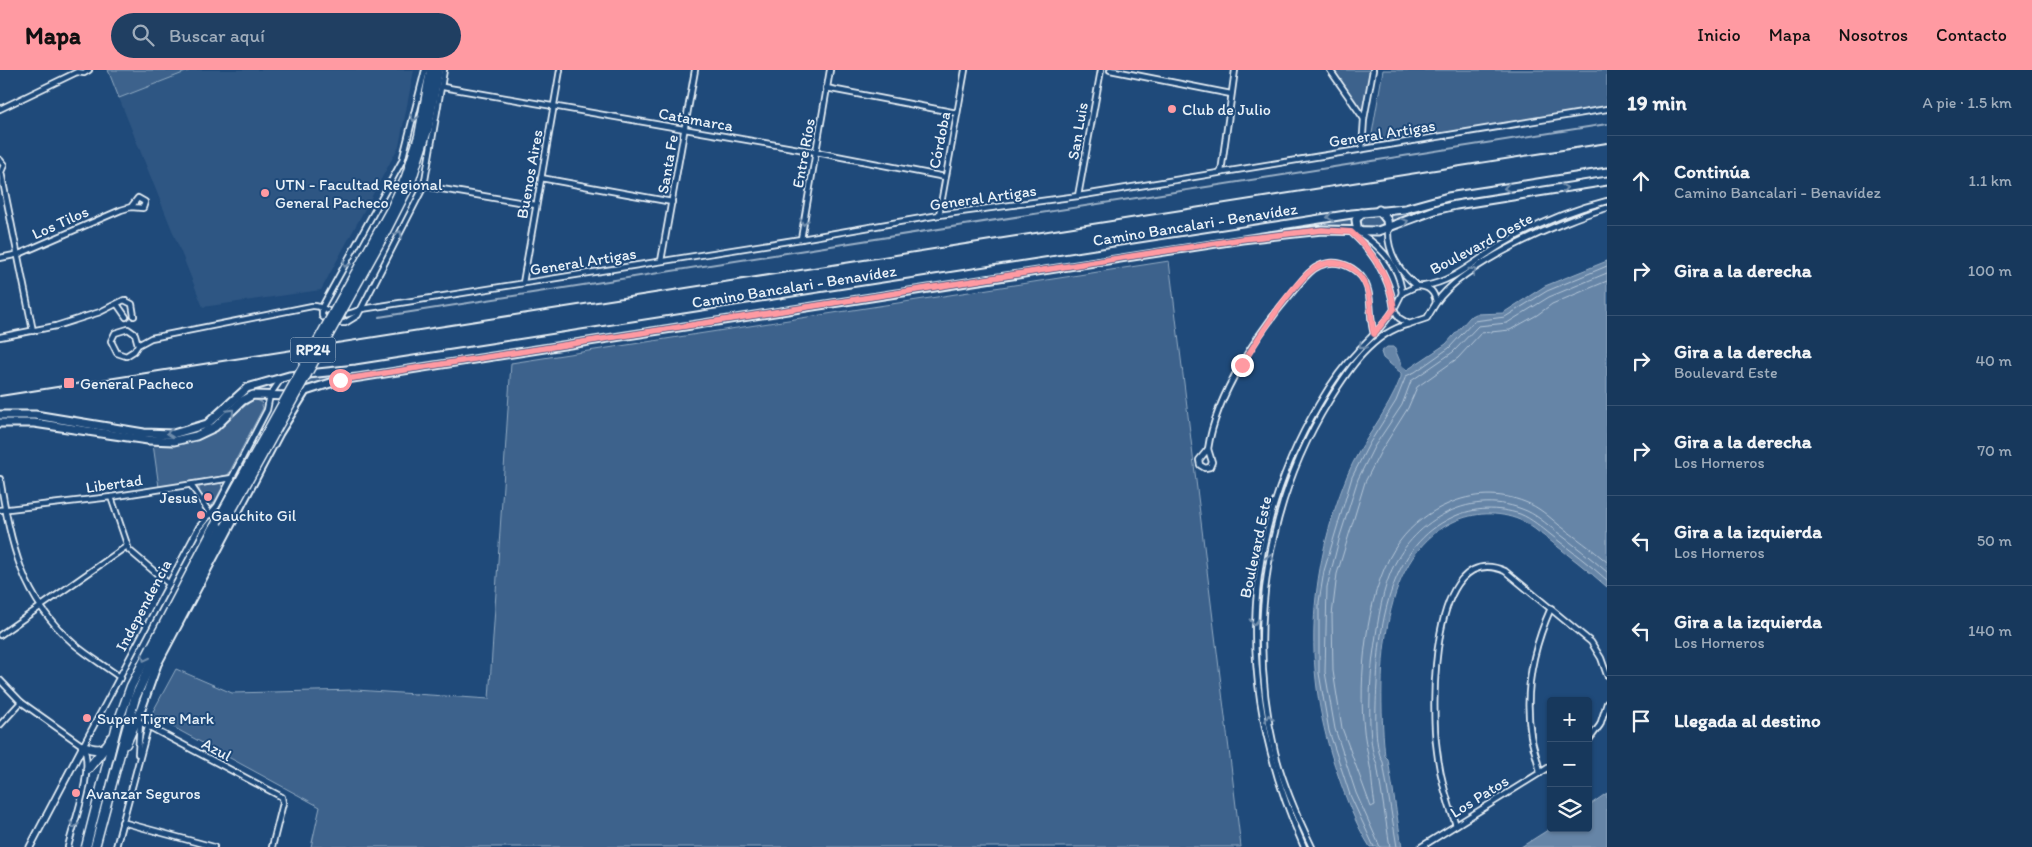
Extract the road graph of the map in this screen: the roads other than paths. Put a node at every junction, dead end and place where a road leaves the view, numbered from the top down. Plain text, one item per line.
1 (89, 70) edge
2 (425, 70) edge
3 (431, 70) edge
4 (438, 70) edge
5 (444, 70) edge
6 (560, 70) edge
7 (696, 70) edge
8 (830, 70) edge
9 (965, 70) edge
10 (1101, 70) edge
11 (1110, 70) edge
12 (1235, 70) edge
13 (1330, 70) edge
14 (1372, 70) edge
15 (77, 71) edge
16 (443, 87) junction
17 (826, 88) junction
18 (1231, 94) junction
19 (554, 107) junction
20 (0, 109) edge
21 (1607, 109) edge
22 (957, 113) junction
23 (1364, 119) junction
24 (685, 130) junction
25 (1362, 149) junction
26 (816, 152) junction
27 (0, 160) edge
28 (0, 172) edge
29 (1221, 172) junction
30 (1607, 172) edge
31 (945, 177) junction
32 (541, 178) junction
33 (408, 180) junction
34 (1607, 181) edge
35 (424, 186) junction
36 (1078, 196) junction
37 (1607, 201) edge
38 (672, 202) junction
39 (536, 205) junction
40 (131, 207) dead end
41 (1607, 208) edge
42 (1379, 210) junction
43 (1361, 213) junction
44 (939, 215) junction
45 (1388, 229) junction
46 (1530, 230) junction
47 (1355, 232) junction
48 (1533, 237) junction
49 (801, 239) junction
50 (19, 254) junction
51 (0, 258) edge
52 (661, 261) junction
53 (1444, 282) junction
54 (523, 283) junction
55 (1417, 286) junction
56 (1424, 286) junction
57 (1447, 289) junction
58 (1402, 293) junction
59 (1436, 302) junction
60 (117, 304) junction
61 (322, 307) junction
62 (362, 309) junction
63 (1394, 309) junction
64 (134, 316) dead end
65 (126, 317) dead end
66 (1409, 324) junction
67 (33, 331) junction
68 (135, 334) junction
69 (1374, 334) junction
70 (0, 337) edge
71 (151, 338) junction
72 (1377, 340) junction
73 (138, 345) junction
74 (303, 374) junction
75 (282, 378) junction
76 (304, 394) junction
77 (270, 395) junction
78 (1314, 413) junction
79 (0, 415) edge
80 (1320, 416) junction
81 (0, 423) edge
82 (1208, 449) dead end
83 (232, 478) junction
84 (0, 479) edge
85 (191, 485) junction
86 (111, 497) junction
87 (1276, 504) junction
88 (1283, 505) junction
89 (3, 510) edge
90 (210, 514) junction
91 (127, 546) junction
92 (169, 584) junction
93 (1256, 600) junction
94 (1263, 600) junction
95 (41, 608) junction
96 (1551, 608) junction
97 (0, 635) edge
98 (1607, 675) edge
99 (121, 678) junction
100 (0, 680) edge
101 (1259, 697) junction
102 (1265, 697) junction
103 (20, 702) junction
104 (1607, 703) edge
105 (140, 712) junction
106 (140, 722) junction
107 (0, 725) edge
108 (117, 725) junction
109 (148, 727) junction
110 (1592, 736) edge
111 (83, 746) junction
112 (106, 748) junction
113 (137, 763) junction
114 (88, 768) junction
115 (116, 769) junction
116 (1547, 769) edge
117 (1540, 773) junction
118 (1284, 792) junction
119 (122, 822) junction
120 (1456, 825) junction
121 (30, 847) edge
122 (68, 847) edge
123 (86, 847) edge
124 (95, 847) edge
125 (116, 847) edge
126 (214, 847) edge
127 (272, 847) edge
128 (1304, 847) edge
129 (1312, 847) edge
130 (1421, 847) edge

1 - 15 street
2 -> 61 street
3 - 33 main road, RP24
4 - 33 main road, RP24
5 - 16 street
6 - 19 street, Buenos Aires
7 - 24 street, Santa Fe
8 - 17 street, Entre Ríos
9 - 22 street, Córdoba
10 - 36 street, San Luis
11 - 18 street
12 - 18 street
13 - 23 street
14 - 23 street
15 - 20 street
16 - 19 street, Catamarca
16 - 35 street
17 - 22 street
17 - 26 street, Entre Ríos
18 - 29 street
19 - 24 street, Catamarca
19 - 32 street, Buenos Aires
21 - 25 street, General Artigas
22 - 31 street, Córdoba
23 - 25 street
24 - 26 street, Catamarca
24 - 38 street, Santa Fe
25 - 29 street, General Artigas
26 - 31 street, Catamarca
26 -> 49 street, Entre Ríos
27 - 28 street
28 - 50 street
29 - 36 street, General Artigas
30 -> 42 main road, Camino Bancalari - Benavídez
31 - 44 street, Córdoba
32 - 38 street
32 - 39 street, Buenos Aires
33 -> 108 main road, RP24, bridge
33 - 115 main road, RP24, bridge
45 -> 34 main road, Camino Bancalari - Benavídez
35 - 39 street
62 -> 35 street
36 - 44 street, General Artigas
37 - 46 street, Boulevard Oeste
38 - 52 street, Santa Fe
39 - 54 street, Buenos Aires
40 - 50 street, Los Tilos
41 - 48 street, Boulevard Oeste
42 - 43 main road, Camino Bancalari - Benavídez
42 - 45 main road
43 - 47 main road
43 -> 74 main road, Camino Bancalari - Benavídez
44 - 49 street, General Artigas
45 - 47 main road, Camino Bancalari - Benavídez
45 - 55 street
46 - 48 street
46 - 53 street, Boulevard Oeste
47 - 58 street
47 - 63 street
47 - 76 main road, Camino Bancalari - Benavídez
57 -> 48 street, Boulevard Oeste
49 - 52 street, General Artigas
50 - 51 street, Los Tilos
50 - 67 street
52 - 54 street, General Artigas
53 - 56 street, Boulevard Oeste
53 - 57 street
54 - 62 street, General Artigas
55 - 56 street
55 - 58 street
56 - 59 street
57 - 59 street, Boulevard Oeste
58 - 63 street
59 - 66 street
60 - 64 street
60 - 65 street
60 - 67 street
61 - 62 street, General Artigas
61 - 62 street
61 - 71 street
63 - 66 street
63 - 69 street, Boulevard Este
66 - 72 street, Boulevard Este
67 - 70 street
68 - 71 street
68 - 73 street
68 - 73 street
69 - 72 street
69 -> 78 street, Boulevard Este
69 - 82 street
71 - 73 street
72 - 80 street, Boulevard Este
74 - 75 main road, Camino Bancalari - Benavídez
74 - 76 main road
75 - 77 street, Independencia
75 -> 79 main road, Camino Bancalari - Benavídez
76 - 77 main road, Camino Bancalari - Benavídez
76 - 105 main road
81 -> 77 main road, Camino Bancalari - Benavídez
77 - 83 street, Independencia
78 - 80 street
78 - 87 street, Boulevard Este
80 - 88 street, Boulevard Este
83 - 85 street, Libertad
83 - 90 street, Independencia
84 - 89 street
85 - 86 street, Libertad
85 - 90 street
86 - 89 street, Libertad
86 - 91 street
87 - 88 street
87 - 93 street, Boulevard Este
94 -> 88 street, Boulevard Este
89 - 95 street
90 - 92 street, Independencia
91 - 92 street
91 - 95 street
92 - 99 street, Independencia
93 - 94 street
93 -> 101 street, Boulevard Este
94 - 102 street, Boulevard Este
95 - 97 street
95 - 99 street
96 - 98 street
96 - 117 street
96 - 120 street
99 - 111 street, Independencia
100 - 103 street
101 - 102 street
101 - 118 street, Boulevard Este
118 -> 102 street, Boulevard Este
103 - 107 street
103 - 111 street
104 - 110 street
105 - 106 street
105 - 115 main road
106 - 109 street, Azul
106 - 113 street
108 - 112 main road
108 - 123 main road, RP24
109 - 113 street
109 - 127 street, Azul
111 - 112 main road
111 - 114 street
111 - 121 street, Independencia
112 - 114 main road
113 - 119 street
114 -> 122 street
115 - 124 main road, RP24
116 - 117 street, Los Patos
117 - 120 street, Los Patos
118 - 128 street, Boulevard Este
118 - 129 street, Boulevard Este
119 - 125 street
119 - 126 street
120 - 130 street, Los Patos

